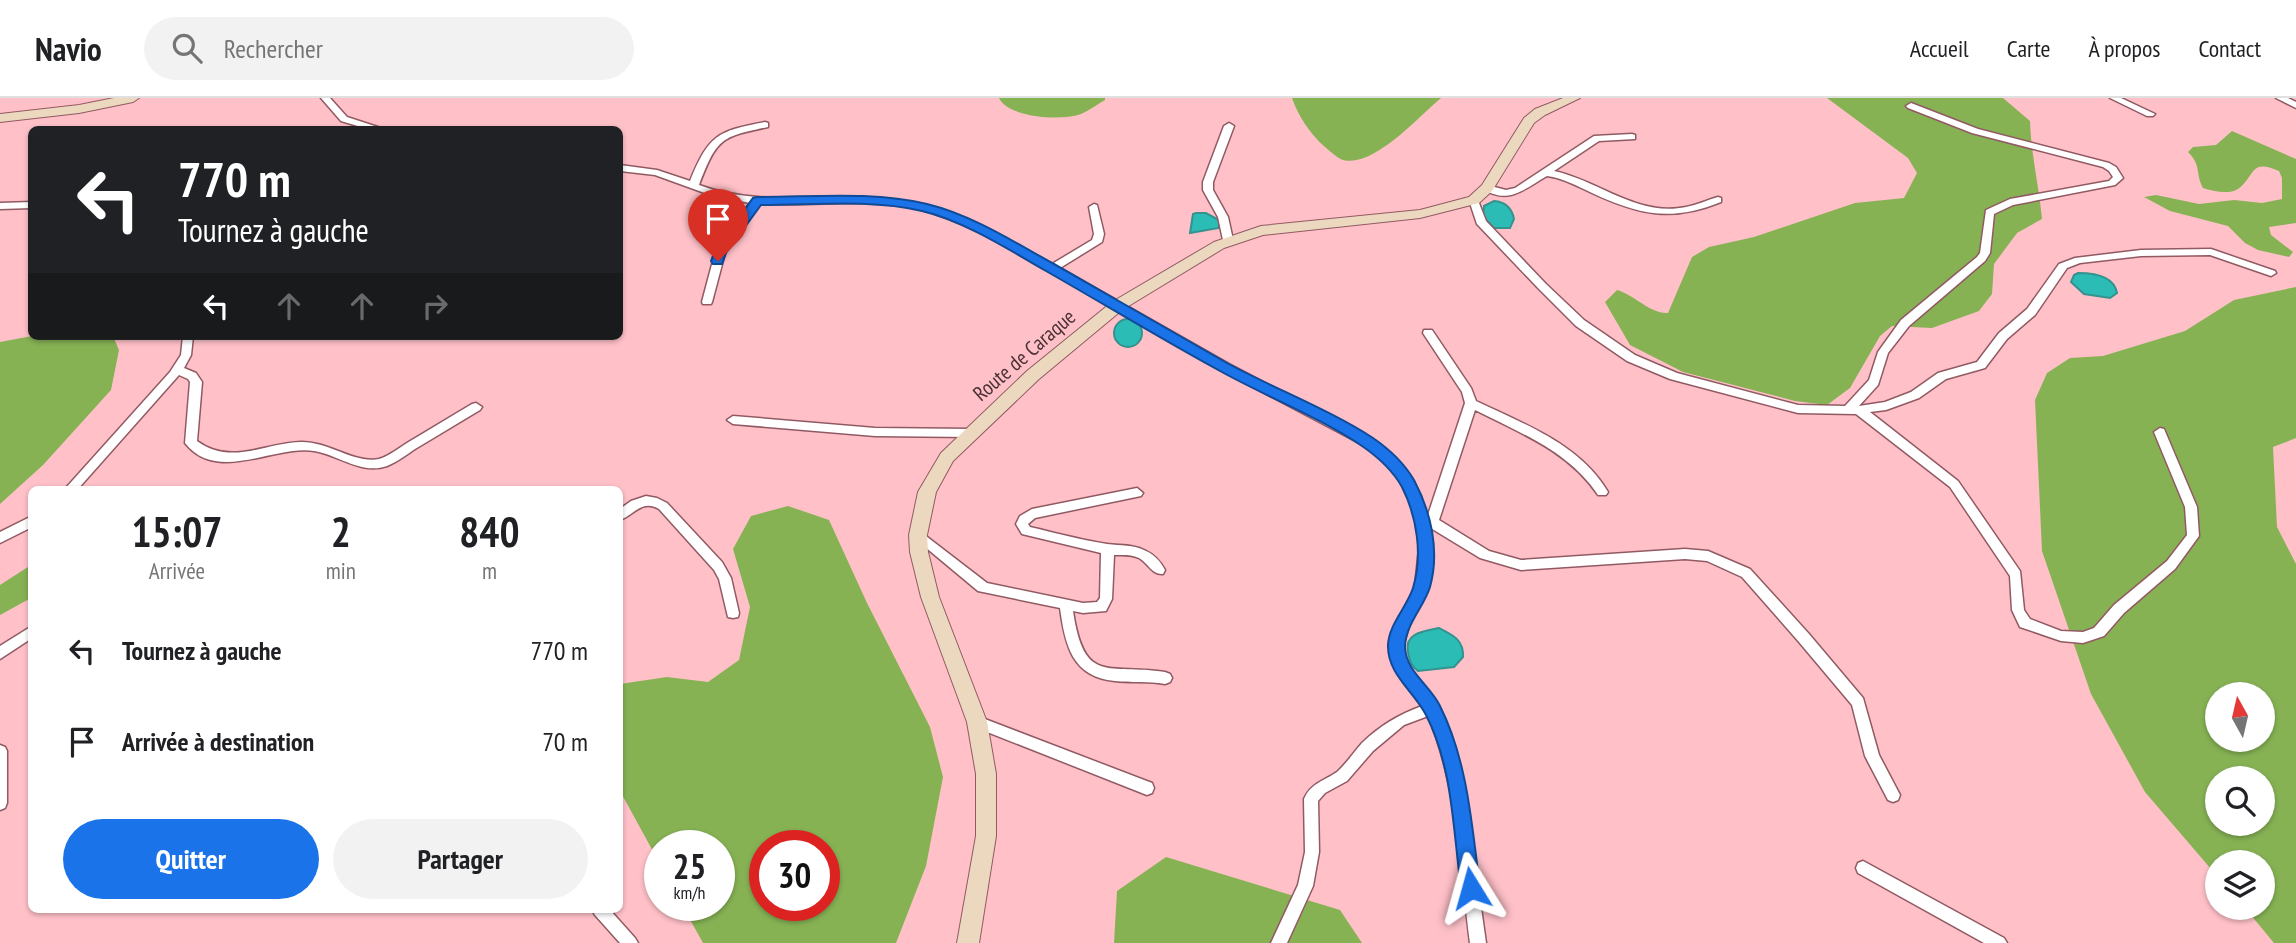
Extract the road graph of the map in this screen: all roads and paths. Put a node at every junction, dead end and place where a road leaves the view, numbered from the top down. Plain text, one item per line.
1 (133, 98) edge
2 (325, 98) edge
3 (1574, 98) edge
4 (2113, 98) edge
5 (2280, 98) edge
6 (2296, 105) edge
7 (1911, 106) dead end
8 (2150, 114) dead end
9 (0, 118) edge
10 (765, 125) dead end
11 (369, 126) edge
12 (1229, 126) dead end
13 (1632, 137) dead end
14 (623, 168) edge
15 (1545, 173) junction
16 (693, 187) junction
17 (1487, 188) junction
18 (1474, 200) junction
19 (1718, 200) dead end
20 (757, 201) junction
21 (28, 205) edge
22 (1, 207) edge
23 (1094, 207) dead end
24 (1228, 240) junction
25 (1051, 269) junction
26 (2271, 274) dead end
27 (707, 302) dead end
28 (1117, 306) junction
29 (1428, 333) dead end
30 (188, 340) edge
31 (177, 370) junction
32 (1471, 404) junction
33 (476, 407) dead end
34 (1854, 410) junction
35 (733, 419) dead end
36 (2160, 432) dead end
37 (971, 433) junction
38 (74, 486) edge
39 (1602, 492) dead end
40 (1137, 493) dead end
41 (623, 513) edge
42 (1427, 522) junction
43 (28, 523) edge
44 (918, 535) junction
45 (5, 536) edge
46 (28, 536) edge
47 (1110, 550) junction
48 (1159, 569) dead end
49 (1066, 604) junction
50 (733, 613) dead end
51 (28, 634) edge
52 (0, 653) edge
53 (1165, 678) dead end
54 (1432, 708) junction
55 (977, 722) junction
56 (0, 751) edge
57 (1147, 788) dead end
58 (1893, 795) dead end
59 (0, 803) edge
60 (1863, 868) dead end
61 (603, 913) edge
62 (630, 943) edge
63 (968, 943) edge
64 (1279, 943) edge
65 (1478, 943) edge
66 (1999, 943) edge

1 - 9 street
2 - 11 street
3 - 17 street, Route de Caraque
4 - 8 street
5 - 6 street
7 - 34 street
10 - 16 street
12 - 24 street
13 - 15 street
14 - 16 street
15 - 17 street
15 - 19 street
16 - 20 street
17 - 18 street, Route de Caraque
18 - 24 street, Route de Caraque
18 - 34 street
20 - 25 street
20 - 27 street
21 - 22 street
23 - 25 street
24 - 28 street, Route de Caraque
25 - 28 street
26 - 34 street
28 - 37 street, Route de Caraque
28 - 42 street
29 - 32 street
30 - 31 street
31 - 33 street
31 - 38 street
32 - 39 street
32 - 42 street
34 - 36 street
35 - 37 street
37 - 44 street, Route de Caraque
40 - 47 street
41 - 50 street
42 - 54 street
42 - 58 street
43 - 45 street
44 - 49 street
44 - 55 street, Route de Caraque
45 - 46 street
47 - 48 street
47 - 49 street
49 - 53 street
51 - 52 street
54 - 64 street
54 - 65 street
55 - 57 street
55 - 63 street, Route de Caraque
56 - 59 street
60 - 66 street
61 - 62 street

